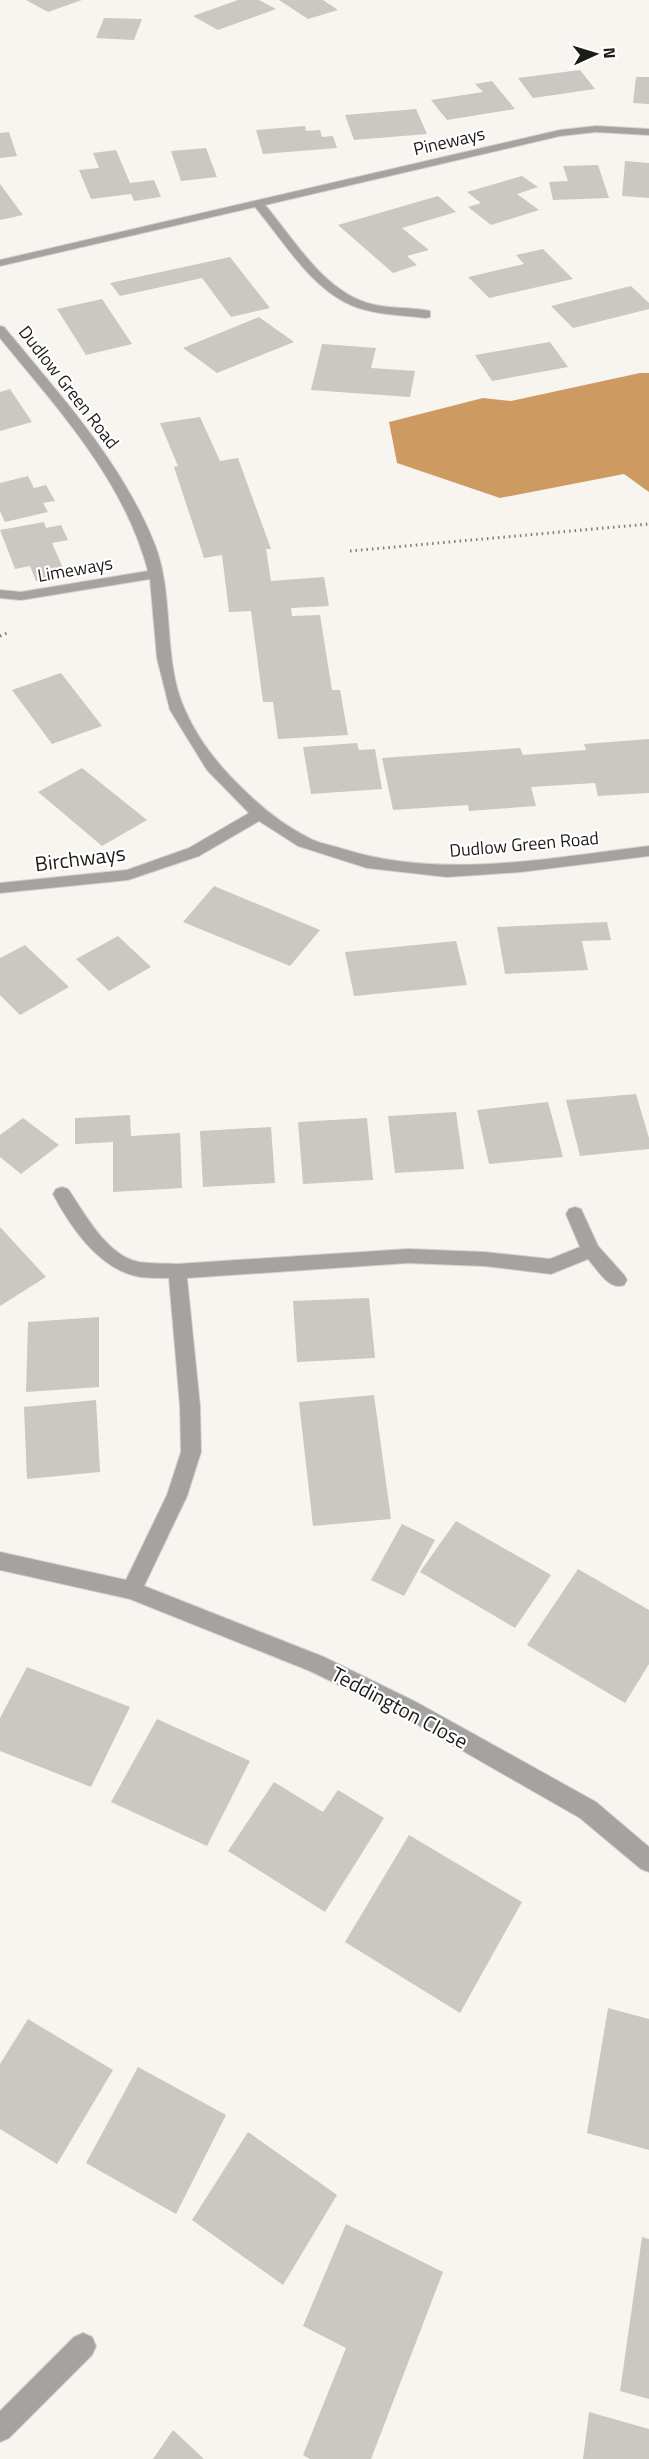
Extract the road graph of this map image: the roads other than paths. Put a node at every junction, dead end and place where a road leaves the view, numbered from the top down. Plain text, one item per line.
1 (649, 132) edge
2 (258, 203) junction
3 (0, 263) edge
4 (426, 314) dead end
5 (1, 333) edge
6 (156, 574) junction
7 (0, 594) edge
8 (259, 814) junction
9 (649, 851) edge
10 (0, 888) edge
11 (62, 1194) dead end
12 (575, 1214) dead end
13 (591, 1250) junction
14 (177, 1271) junction
15 (618, 1280) dead end
16 (0, 1561) edge
17 (131, 1590) junction
18 (649, 1861) edge
19 (83, 2346) dead end
20 (0, 2429) edge

1 - 2 street, Pineways
2 - 3 street, Pineways
2 - 4 street
5 - 6 street, Dudlow Green Road
6 - 7 street, Limeways
6 - 8 street, Dudlow Green Road
8 - 9 street, Dudlow Green Road
8 - 10 street, Birchways
11 - 14 street
12 - 13 street
13 - 14 street
13 - 15 street
14 - 17 street
16 - 17 street, Teddington Close
17 - 18 street, Teddington Close
19 - 20 street

